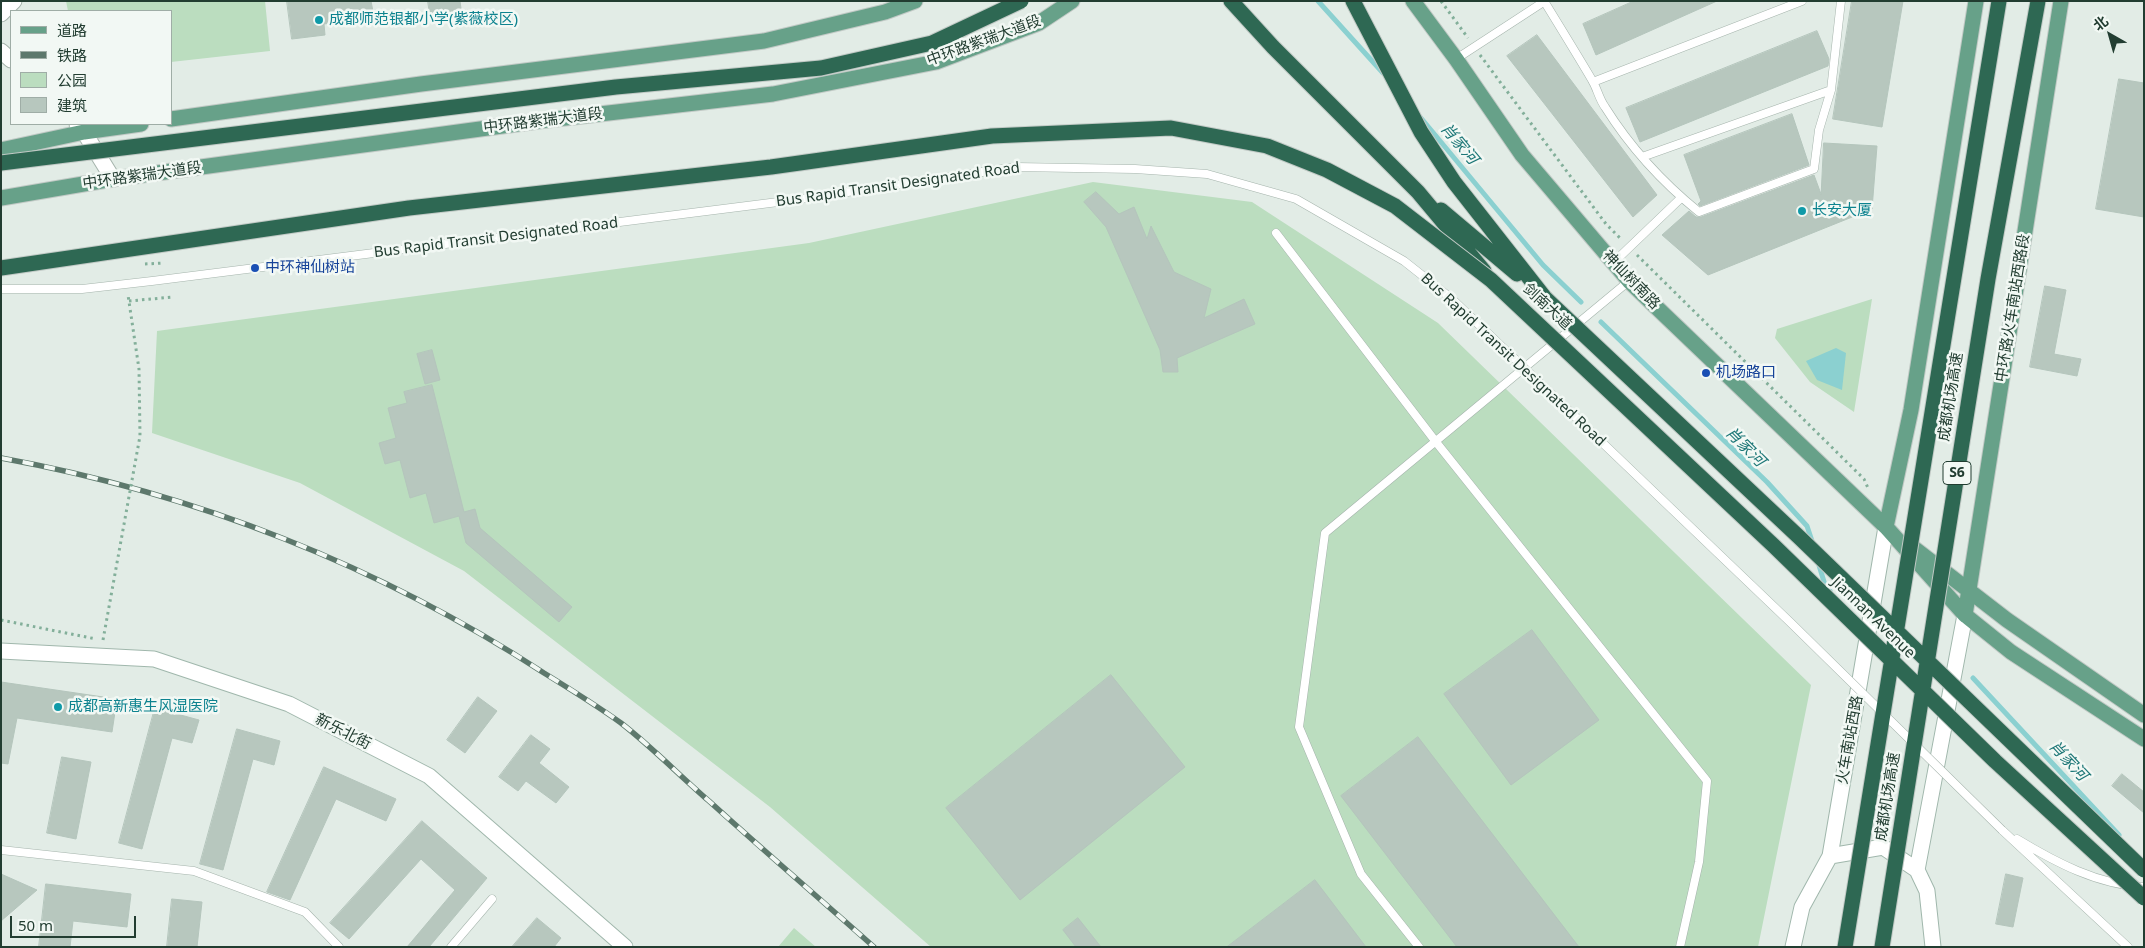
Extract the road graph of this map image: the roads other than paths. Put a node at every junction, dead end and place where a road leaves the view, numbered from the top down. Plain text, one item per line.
1 (14, 1) edge
2 (914, 1) edge
3 (1021, 1) edge
4 (1072, 1) edge
5 (1231, 1) edge
6 (1353, 1) edge
7 (1413, 1) edge
8 (1545, 1) edge
9 (1802, 1) edge
10 (1841, 1) edge
11 (1976, 1) edge
12 (1999, 1) edge
13 (2038, 1) edge
14 (2061, 1) edge
15 (1, 14) edge
16 (1456, 59) junction
17 (1593, 82) junction
18 (1830, 90) junction
19 (172, 120) edge
20 (125, 125) edge
21 (80, 128) edge
22 (1, 150) edge
23 (1642, 157) junction
24 (1, 163) edge
25 (113, 179) junction
26 (1418, 192) junction
27 (1, 198) edge
28 (1681, 198) junction
29 (1276, 233) dead end
30 (1613, 263) junction
31 (1, 268) edge
32 (1491, 280) junction
33 (1629, 280) junction
34 (1, 289) edge
35 (1545, 298) junction
36 (1436, 442) junction
37 (1886, 527) junction
38 (1970, 591) junction
39 (1965, 615) junction
40 (1, 651) edge
41 (2144, 715) edge
42 (2144, 739) edge
43 (2002, 830) junction
44 (1, 850) edge
45 (1830, 856) junction
46 (1917, 870) junction
47 (2144, 870) edge
48 (2144, 887) edge
49 (2144, 898) edge
50 (492, 899) dead end
51 (339, 947) edge
52 (451, 947) edge
53 (625, 947) edge
54 (1418, 947) edge
55 (1680, 947) edge
56 (1793, 947) edge
57 (1845, 947) edge
58 (1882, 947) edge
59 (1932, 947) edge
60 (2128, 947) edge

1 - 15 main road
2 - 19 main road
3 - 24 highway, bridge
4 - 25 main road, 中环路紫瑞大道段
5 - 26 highway
6 - 35 highway
7 - 16 main road, 神仙树南路
8 - 16 lane
8 - 17 lane
9 - 17 lane
10 - 18 lane
11 - 37 main road
12 - 57 highway, 成都机场高速 / S6, bridge
13 - 58 highway, 成都机场高速 / S6, bridge
14 - 38 main road, 中环路火车南站西路段
16 - 30 main road, 神仙树南路
17 - 23 lane
18 - 23 lane
18 - 28 lane
20 - 21 main road
21 - 22 main road
21 - 25 main road
23 - 28 lane
25 - 27 main road, 中环路紫瑞大道段
26 - 32 highway, bridge
26 - 35 highway
28 - 30 lane
29 - 36 lane
30 - 33 main road, 神仙树南路
31 - 32 highway, bridge
32 - 49 highway, 剑南大道, bridge
33 - 36 lane
33 - 37 main road, 神仙树南路
34 - 43 lane, Bus Rapid Transit Designated Road, bridge
35 - 47 highway, Jiannan Avenue, bridge
36 - 54 lane
36 - 55 lane
37 - 38 main road
37 - 39 main road
37 - 45 main road, 火车南站西路
38 - 39 main road, 中环路火车南站西路段
38 - 41 main road
39 - 42 main road
39 - 46 main road
40 - 53 main road, 新乐北街
43 - 48 lane, Bus Rapid Transit Designated Road, bridge
43 - 60 lane, Bus Rapid Transit Designated Road
44 - 51 lane
45 - 46 main road
45 - 56 main road, 火车南站西路
46 - 59 main road
50 - 52 lane

